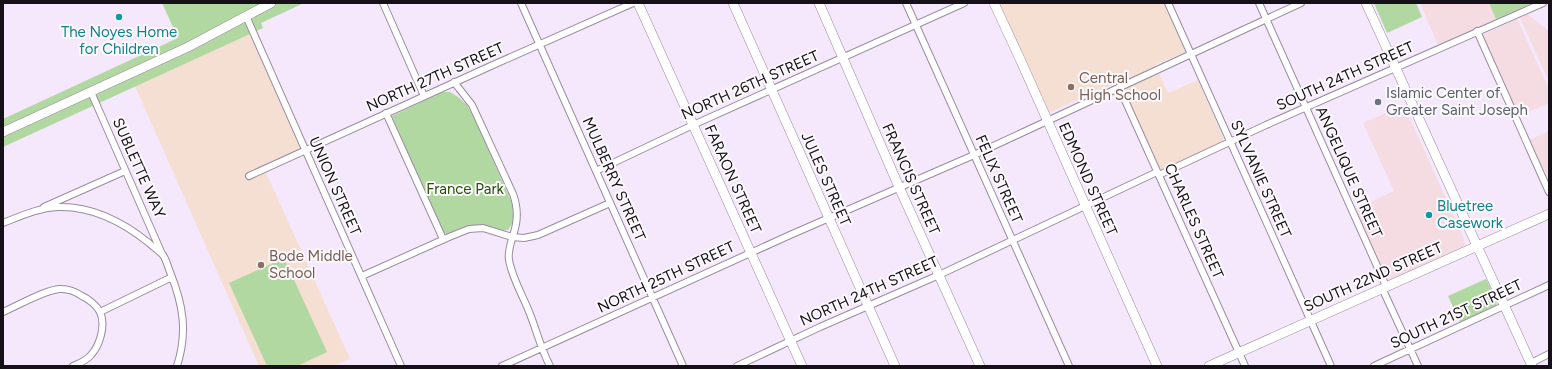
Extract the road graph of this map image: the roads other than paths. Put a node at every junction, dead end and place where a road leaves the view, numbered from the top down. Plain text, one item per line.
1 (271, 3) edge
2 (383, 3) edge
3 (521, 3) edge
4 (633, 3) edge
5 (638, 3) edge
6 (733, 3) edge
7 (819, 3) edge
8 (906, 3) edge
9 (964, 3) edge
10 (994, 3) edge
11 (1168, 3) edge
12 (1259, 3) edge
13 (1301, 3) edge
14 (1366, 3) edge
15 (1543, 3) edge
16 (246, 16) junction
17 (1266, 19) junction
18 (915, 25) junction
19 (1477, 31) junction
20 (540, 44) junction
21 (1191, 54) junction
22 (843, 58) junction
23 (1396, 69) junction
24 (454, 82) junction
25 (1119, 87) junction
26 (771, 90) junction
27 (91, 92) junction
28 (424, 96) junction
29 (1306, 109) junction
30 (386, 114) junction
31 (1047, 121) junction
32 (693, 125) junction
33 (3, 132) edge
34 (1231, 142) junction
35 (305, 150) junction
36 (974, 155) junction
37 (125, 171) junction
38 (596, 171) junction
39 (1158, 174) junction
40 (249, 176) dead end
41 (899, 187) junction
42 (1549, 192) edge
43 (610, 203) junction
44 (1085, 206) junction
45 (37, 210) junction
46 (1549, 214) edge
47 (828, 218) junction
48 (3, 223) edge
49 (512, 237) junction
50 (443, 239) junction
51 (1012, 241) junction
52 (1477, 246) junction
53 (750, 252) junction
54 (163, 256) junction
55 (939, 275) junction
56 (362, 276) junction
57 (172, 277) junction
58 (1549, 285) edge
59 (1384, 287) junction
60 (652, 297) junction
61 (868, 306) junction
62 (1504, 306) junction
63 (3, 312) edge
64 (100, 312) junction
65 (1311, 320) junction
66 (791, 341) junction
67 (541, 348) junction
68 (1411, 350) junction
69 (1239, 352) junction
70 (1549, 354) edge
71 (1531, 365) edge
72 (73, 366) edge
73 (177, 366) edge
74 (401, 366) edge
75 (502, 366) edge
76 (550, 366) edge
77 (683, 366) edge
78 (737, 366) edge
79 (802, 366) edge
80 (895, 366) edge
81 (980, 366) edge
82 (1069, 366) edge
83 (1157, 366) edge
84 (1209, 366) edge
85 (1245, 366) edge
86 (1331, 366) edge
87 (1374, 366) edge
88 (1418, 366) edge

1 - 16 street
2 - 28 street
3 - 20 street, MULBERRY STREET
4 - 20 street, NORTH 27TH STREET
5 - 32 street, FARAON STREET
6 - 26 street, JULES STREET
7 - 22 street, FRANCIS STREET
8 - 18 street, FELIX STREET
9 - 18 street, NORTH 26TH STREET
10 - 31 street, EDMOND STREET
11 - 21 street, SYLVANIE STREET
12 - 17 street, ANGELIQUE STREET
13 - 17 street, NORTH 25TH STREET
14 - 23 street
15 - 19 street, SOUTH 24TH STREET
16 - 27 street
16 - 35 street, UNION STREET
17 - 21 street, NORTH 25TH STREET
17 - 29 street, ANGELIQUE STREET
18 - 22 street, NORTH 26TH STREET
18 - 36 street, FELIX STREET
19 - 23 street, SOUTH 24TH STREET
19 - 42 street
20 - 24 street, NORTH 27TH STREET
20 - 38 street, MULBERRY STREET
21 - 25 street, NORTH 25TH STREET
21 - 34 street, SYLVANIE STREET
22 - 26 street, NORTH 26TH STREET
22 - 41 street, FRANCIS STREET
23 - 29 street, SOUTH 24TH STREET
23 - 52 street
24 - 28 street, NORTH 27TH STREET
24 - 49 street
25 - 31 street, NORTH 25TH STREET
25 - 39 street, CHARLES STREET
26 - 32 street, NORTH 26TH STREET
26 - 47 street, JULES STREET
27 - 33 street
27 - 37 street, SUBLETTE WAY
28 - 30 street, NORTH 27TH STREET
29 - 34 street, SOUTH 24TH STREET
29 - 59 street, ANGELIQUE STREET
30 - 35 street, NORTH 27TH STREET
30 - 50 street
31 - 36 street, NORTH 25TH STREET
31 - 44 street, EDMOND STREET
32 - 38 street, NORTH 26TH STREET
32 - 53 street, FARAON STREET
34 - 39 street, SOUTH 24TH STREET
34 - 65 street, SYLVANIE STREET
35 - 40 street, NORTH 27TH STREET
35 - 56 street, UNION STREET
36 - 41 street, NORTH 25TH STREET
36 - 51 street, FELIX STREET
37 - 45 street
37 - 54 street, SUBLETTE WAY
38 - 43 street, MULBERRY STREET
39 - 44 street, SOUTH 24TH STREET
39 - 69 street, CHARLES STREET
41 - 47 street, NORTH 25TH STREET
41 - 55 street, FRANCIS STREET
43 - 49 street
43 - 60 street, MULBERRY STREET
44 - 51 street, SOUTH 24TH STREET
44 - 83 street, EDMOND STREET
45 - 48 street
45 - 54 street
46 - 52 street, SOUTH 22ND STREET
47 - 53 street, NORTH 25TH STREET
47 - 61 street, JULES STREET
49 - 50 street
49 - 67 street
50 - 56 street
51 - 55 street, NORTH 24TH STREET
51 - 82 street, FELIX STREET
52 - 59 street, SOUTH 22ND STREET
52 - 62 street
53 - 60 street, NORTH 25TH STREET
53 - 66 street, FARAON STREET
54 - 57 street, SUBLETTE WAY
55 - 61 street, NORTH 24TH STREET
55 - 81 street, FRANCIS STREET
56 - 74 street, UNION STREET
57 - 64 street
57 - 73 street, SUBLETTE WAY
58 - 62 street, SOUTH 21ST STREET
59 - 65 street, SOUTH 22ND STREET
59 - 68 street, ANGELIQUE STREET
60 - 67 street, NORTH 25TH STREET
60 - 77 street, MULBERRY STREET
61 - 66 street, NORTH 24TH STREET
61 - 80 street, JULES STREET
62 - 68 street, SOUTH 21ST STREET
62 - 71 street
63 - 64 street
64 - 72 street
65 - 69 street, SOUTH 22ND STREET
65 - 86 street, SYLVANIE STREET
66 - 78 street, NORTH 24TH STREET
66 - 79 street, FARAON STREET
67 - 75 street, NORTH 25TH STREET
67 - 76 street
68 - 87 street, SOUTH 21ST STREET
68 - 88 street, ANGELIQUE STREET
69 - 84 street, SOUTH 22ND STREET
69 - 85 street, CHARLES STREET
70 - 71 street

